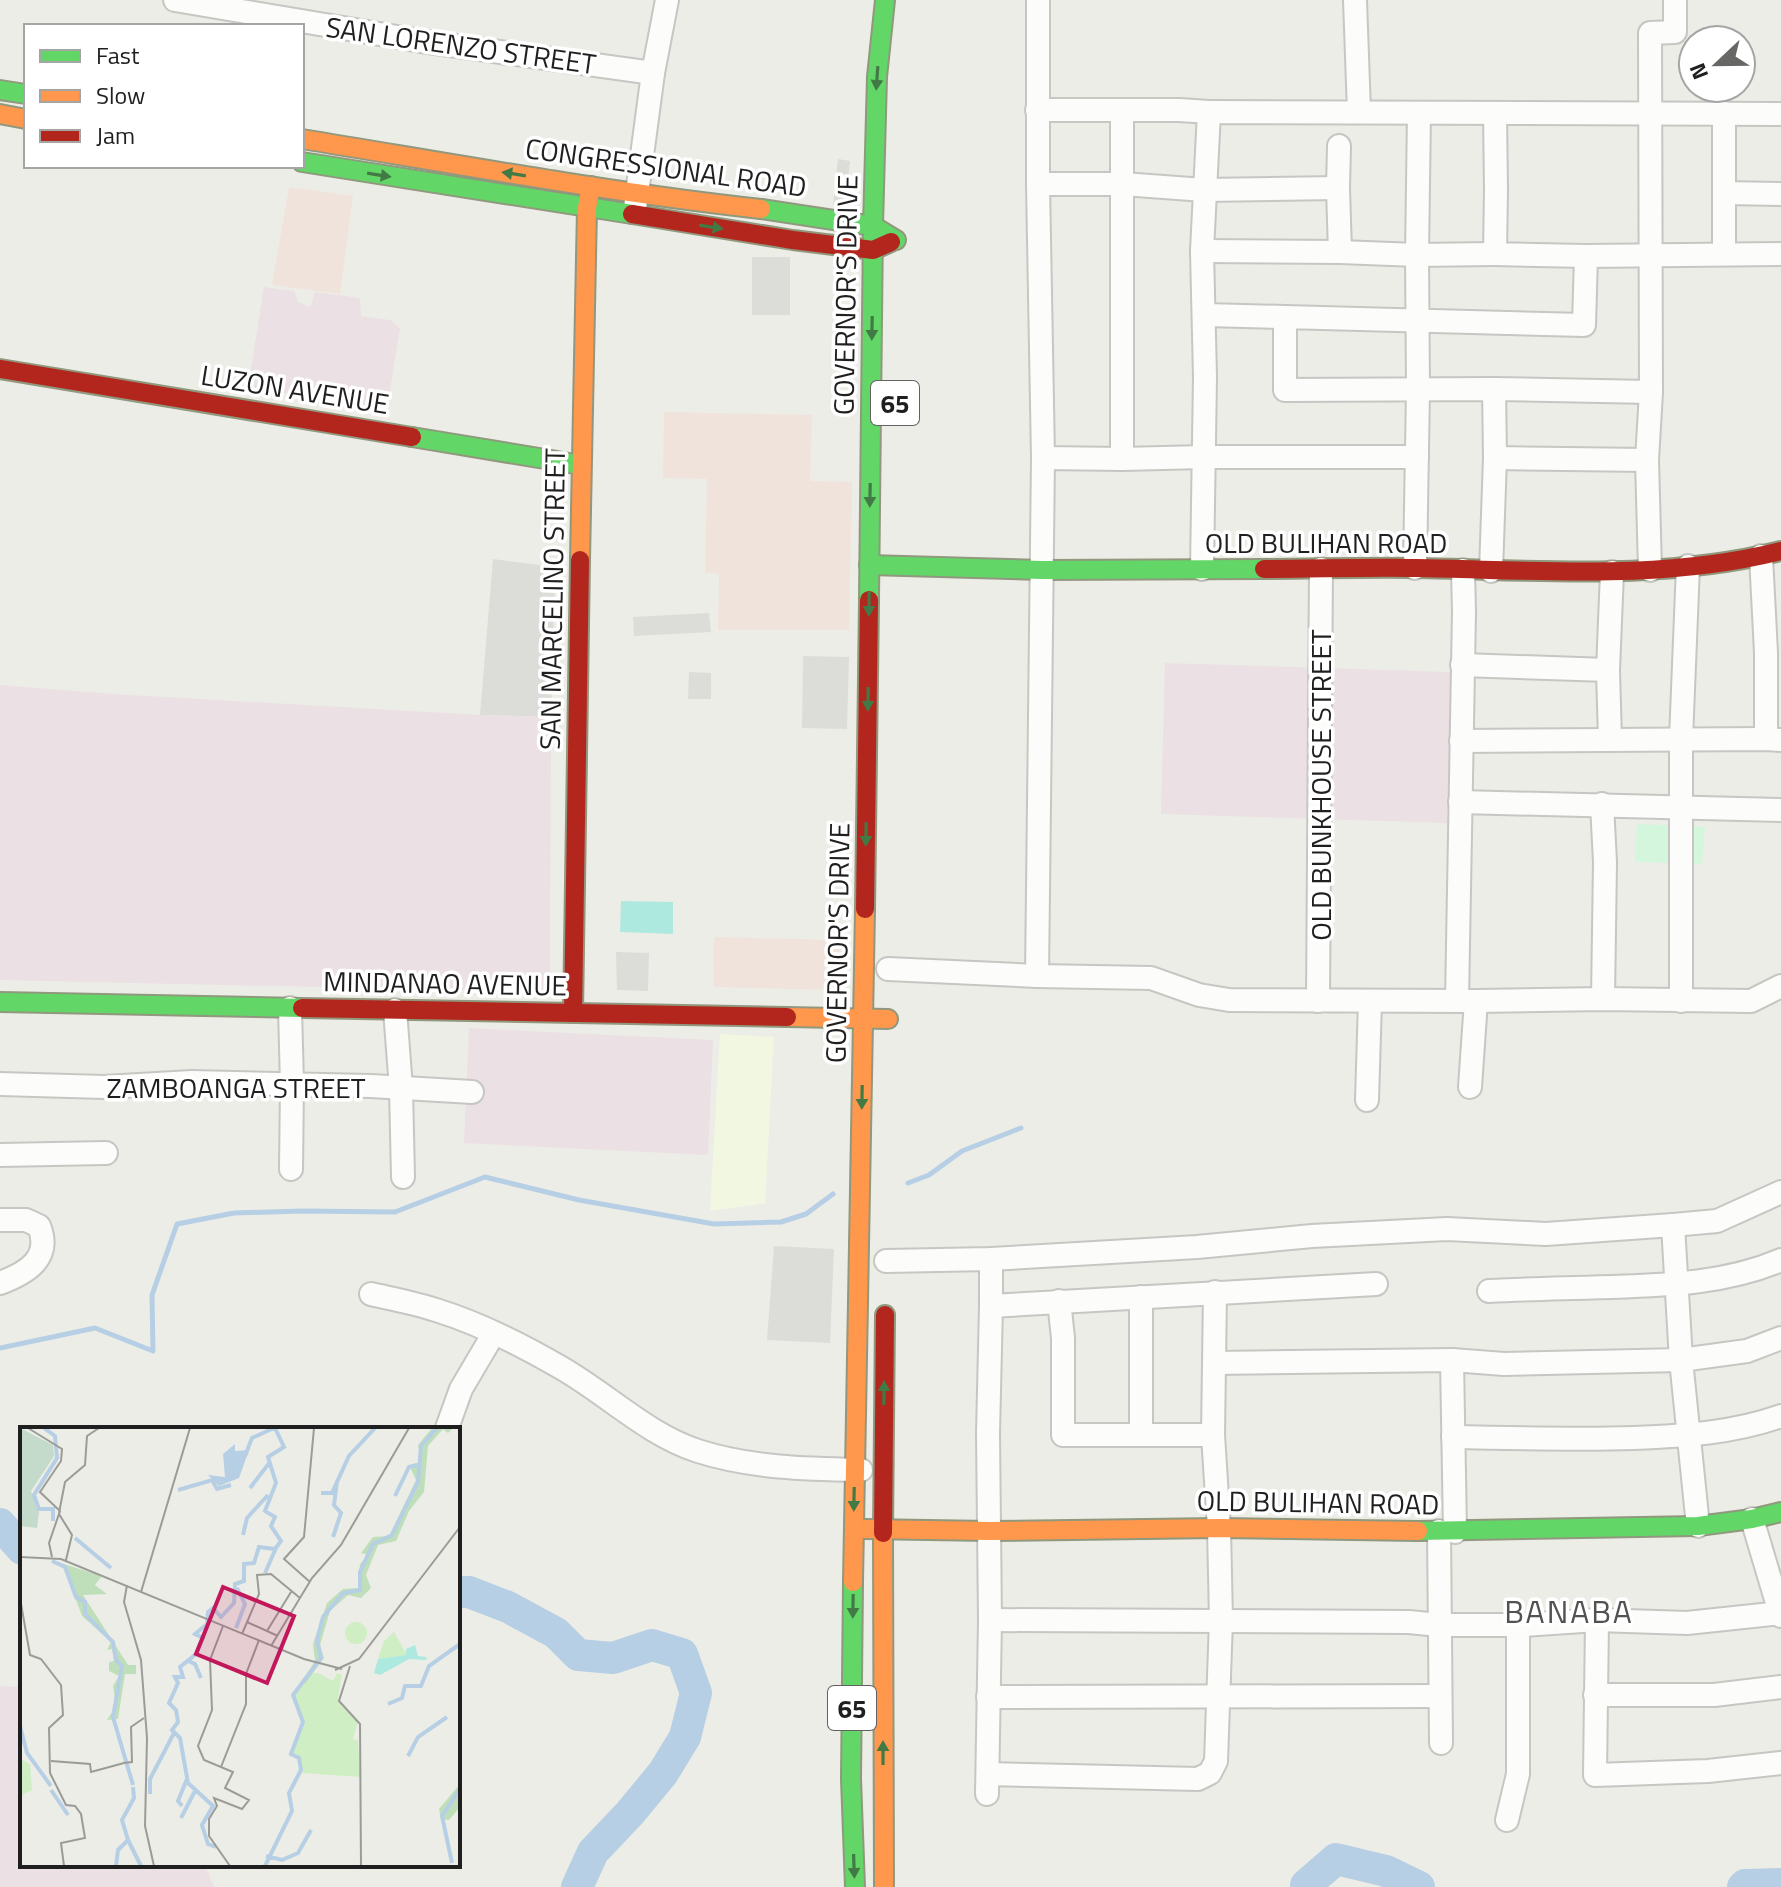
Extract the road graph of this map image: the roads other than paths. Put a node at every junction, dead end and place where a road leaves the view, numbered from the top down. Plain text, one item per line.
1 (175, 0) edge
2 (667, 0) edge
3 (885, 0) edge
4 (892, 0) edge
5 (1038, 0) edge
6 (1355, 0) edge
7 (1675, 0) edge
8 (897, 46) dead end
9 (653, 73) junction
10 (0, 90) edge
11 (24, 94) edge
12 (1037, 110) junction
13 (1122, 111) junction
14 (1209, 112) junction
15 (1359, 112) junction
16 (1652, 112) junction
17 (1724, 113) junction
18 (0, 114) edge
19 (1419, 114) junction
20 (1495, 114) junction
21 (1781, 114) edge
22 (24, 119) edge
23 (304, 139) edge
24 (1339, 146) dead end
25 (304, 162) edge
26 (1038, 184) junction
27 (1123, 184) junction
28 (591, 186) junction
29 (1338, 188) junction
30 (1204, 190) junction
31 (1724, 193) junction
32 (1781, 194) edge
33 (635, 204) junction
34 (587, 208) junction
35 (873, 226) junction
36 (873, 250) junction
37 (1202, 251) junction
38 (1340, 252) junction
39 (1495, 254) junction
40 (1652, 254) junction
41 (1724, 254) junction
42 (1781, 254) edge
43 (1417, 255) junction
44 (1586, 256) junction
45 (1205, 315) junction
46 (1285, 317) junction
47 (1417, 322) junction
48 (0, 369) edge
49 (1494, 389) junction
50 (1418, 390) junction
51 (1651, 392) junction
52 (1204, 457) junction
53 (1417, 457) junction
54 (1043, 458) junction
55 (1495, 458) junction
56 (1122, 459) junction
57 (1647, 460) junction
58 (581, 465) junction
59 (1771, 553) edge
60 (869, 565) junction
61 (1688, 566) junction
62 (1415, 568) junction
63 (1202, 569) junction
64 (1321, 569) junction
65 (1042, 570) junction
66 (1463, 570) junction
67 (1650, 570) junction
68 (1491, 571) junction
69 (1612, 572) junction
70 (1774, 652) edge
71 (1462, 665) junction
72 (1608, 670) junction
73 (1681, 739) junction
74 (1774, 739) edge
75 (1610, 740) junction
76 (1461, 741) junction
77 (1460, 802) junction
78 (1602, 804) junction
79 (1680, 809) junction
80 (1781, 810) edge
81 (888, 969) dead end
82 (1037, 976) junction
83 (1781, 986) edge
84 (1603, 999) junction
85 (1318, 1001) junction
86 (1370, 1001) junction
87 (1466, 1001) junction
88 (1681, 1001) junction
89 (0, 1002) edge
90 (290, 1008) junction
91 (395, 1010) junction
92 (573, 1013) junction
93 (864, 1019) junction
94 (888, 1020) dead end
95 (0, 1084) edge
96 (292, 1085) junction
97 (1470, 1087) dead end
98 (401, 1088) junction
99 (472, 1092) dead end
100 (1367, 1100) dead end
101 (106, 1153) dead end
102 (0, 1155) edge
103 (291, 1169) dead end
104 (403, 1177) dead end
105 (1781, 1192) edge
106 (0, 1220) edge
107 (1673, 1225) junction
108 (991, 1259) junction
109 (1781, 1260) edge
110 (886, 1269) joint
111 (0, 1283) edge
112 (1376, 1284) dead end
113 (1676, 1285) junction
114 (1489, 1291) dead end
115 (1215, 1292) junction
116 (371, 1294) dead end
117 (1141, 1297) junction
118 (1059, 1301) junction
119 (991, 1306) junction
120 (494, 1333) junction
121 (1781, 1338) edge
122 (1452, 1360) junction
123 (1681, 1360) junction
124 (1215, 1363) junction
125 (1781, 1416) edge
126 (447, 1427) edge
127 (1141, 1435) junction
128 (1213, 1435) junction
129 (1690, 1436) junction
130 (1453, 1437) junction
131 (854, 1470) junction
132 (884, 1471) junction
133 (1781, 1512) edge
134 (1752, 1519) junction
135 (1698, 1526) junction
136 (853, 1528) junction
137 (1219, 1528) junction
138 (883, 1529) junction
139 (990, 1531) junction
140 (1447, 1532) junction
141 (1781, 1614) edge
142 (990, 1620) junction
143 (1221, 1620) junction
144 (1597, 1620) junction
145 (1439, 1625) junction
146 (1518, 1625) junction
147 (1781, 1687) edge
148 (1595, 1695) junction
149 (1440, 1696) junction
150 (988, 1697) junction
151 (1219, 1697) junction
152 (1441, 1743) dead end
153 (1781, 1763) edge
154 (1507, 1820) dead end
155 (855, 1887) edge
156 (884, 1887) edge

1 - 9 street, SAN LORENZO STREET
2 - 9 street
3 -> 35 main road, GOVERNOR'S DRIVE / 65
4 - 8 main road
5 - 12 street
6 - 15 street
7 - 16 street
9 - 33 street
10 - 11 main road
12 - 13 street
12 - 26 street
13 - 14 street
13 - 27 street
14 - 15 street
14 - 30 street
15 - 19 street
16 - 17 street
16 - 20 street
16 - 40 street
17 - 21 street
17 - 31 street
18 - 22 main road
19 - 20 street
19 - 43 street
20 - 39 street
28 -> 23 main road, CONGRESSIONAL ROAD
24 - 29 street
25 -> 34 main road, CONGRESSIONAL ROAD
26 - 27 street
26 - 54 street
27 - 30 street
27 - 56 street
28 - 33 main road, CONGRESSIONAL ROAD
28 - 34 main road, SAN MARCELINO STREET
29 - 30 street
29 - 38 street
30 - 37 street
31 - 32 street
31 - 41 street
33 - 34 main road, CONGRESSIONAL ROAD
33 - 35 main road, CONGRESSIONAL ROAD
33 -> 36 main road, CONGRESSIONAL ROAD
34 - 58 main road, SAN MARCELINO STREET
35 - 36 main road, GOVERNOR'S DRIVE / 65
35 - 36 main road, CONGRESSIONAL ROAD
36 -> 60 main road, GOVERNOR'S DRIVE / 65
37 - 38 street
37 - 45 street
38 - 43 street
39 - 43 street
39 - 44 street
40 - 41 street
40 - 44 street
40 - 51 street
41 - 42 street
43 - 47 street
44 - 47 street
45 - 46 street
45 - 52 street
46 - 47 street
46 - 50 street
47 - 50 street
48 - 58 main road, LUZON AVENUE
49 - 50 street
49 - 51 street
49 - 55 street
50 - 53 street
51 - 57 street
52 - 53 street
52 - 56 street
52 - 63 street
53 - 62 street
54 - 56 street
54 - 65 street
55 - 57 street
55 - 68 street
57 - 67 street
58 - 92 main road, SAN MARCELINO STREET
59 - 61 main road, OLD BULIHAN ROAD
59 - 70 street
60 - 65 main road, OLD BULIHAN ROAD
60 -> 93 main road, GOVERNOR'S DRIVE / 65
61 - 67 main road, OLD BULIHAN ROAD
61 - 73 street
62 - 64 main road, OLD BULIHAN ROAD
62 - 66 main road, OLD BULIHAN ROAD
63 - 64 main road, OLD BULIHAN ROAD
63 - 65 main road, OLD BULIHAN ROAD
64 - 85 street, OLD BUNKHOUSE STREET
65 - 82 street
66 - 68 main road, OLD BULIHAN ROAD
66 - 71 street
67 - 69 main road, OLD BULIHAN ROAD
68 - 69 main road, OLD BULIHAN ROAD
69 - 72 street
70 - 74 street
71 - 72 street
71 - 76 street
72 - 75 street
73 - 74 street
73 - 75 street
73 - 79 street
75 - 76 street
76 - 77 street
77 - 78 street
77 - 87 street
78 - 79 street
78 - 84 street
79 - 80 street
79 - 88 street
81 - 82 street
82 - 85 street
83 - 88 street
84 - 87 street
84 - 88 street
85 - 86 street
86 - 87 street
86 - 100 street
87 - 97 street
89 - 90 main road, MINDANAO AVENUE
90 - 91 main road, MINDANAO AVENUE
90 - 96 street
91 - 92 main road, MINDANAO AVENUE
91 - 98 street
92 - 93 main road, MINDANAO AVENUE
93 - 94 main road, MINDANAO AVENUE
93 -> 131 main road, GOVERNOR'S DRIVE / 65
95 - 96 street, ZAMBOANGA STREET
96 - 98 street, ZAMBOANGA STREET
96 - 103 street
98 - 99 street, ZAMBOANGA STREET
98 - 104 street
101 - 102 street
105 - 107 street
106 - 111 street
107 - 108 street
107 - 113 street
108 - 110 street
108 - 119 street
109 - 113 street
132 -> 110 main road, 65
112 - 115 street
113 - 114 street
113 - 123 street
115 - 117 street
115 - 124 street
116 - 120 street
117 - 118 street
117 - 127 street
118 - 119 street
118 - 127 street
119 - 139 street
120 - 126 street
120 - 131 street
121 - 123 street
122 - 123 street
122 - 124 street
122 - 130 street
123 - 129 street
124 - 128 street
125 - 129 street
127 - 128 street
128 - 137 street
129 - 130 street
129 - 135 street
130 - 140 street
131 - 132 street
131 -> 136 main road, GOVERNOR'S DRIVE / 65
132 - 138 main road, 65
133 - 134 main road, OLD BULIHAN ROAD
134 - 135 main road, OLD BULIHAN ROAD
134 - 141 street
135 - 140 main road, OLD BULIHAN ROAD
136 - 138 main road, OLD BULIHAN ROAD
136 -> 155 main road, GOVERNOR'S DRIVE / 65
137 - 139 main road, OLD BULIHAN ROAD
137 - 140 main road, OLD BULIHAN ROAD
137 - 143 street
138 - 139 main road, OLD BULIHAN ROAD
156 -> 138 main road, 65
139 - 142 street
140 - 145 street
141 - 144 street
142 - 143 street
142 - 150 street
143 - 145 street
143 - 151 street
144 - 146 street
144 - 148 street
145 - 146 street
145 - 149 street
146 - 154 street
147 - 148 street
148 - 153 street
149 - 151 street
149 - 152 street
150 - 151 street
150 - 151 street

